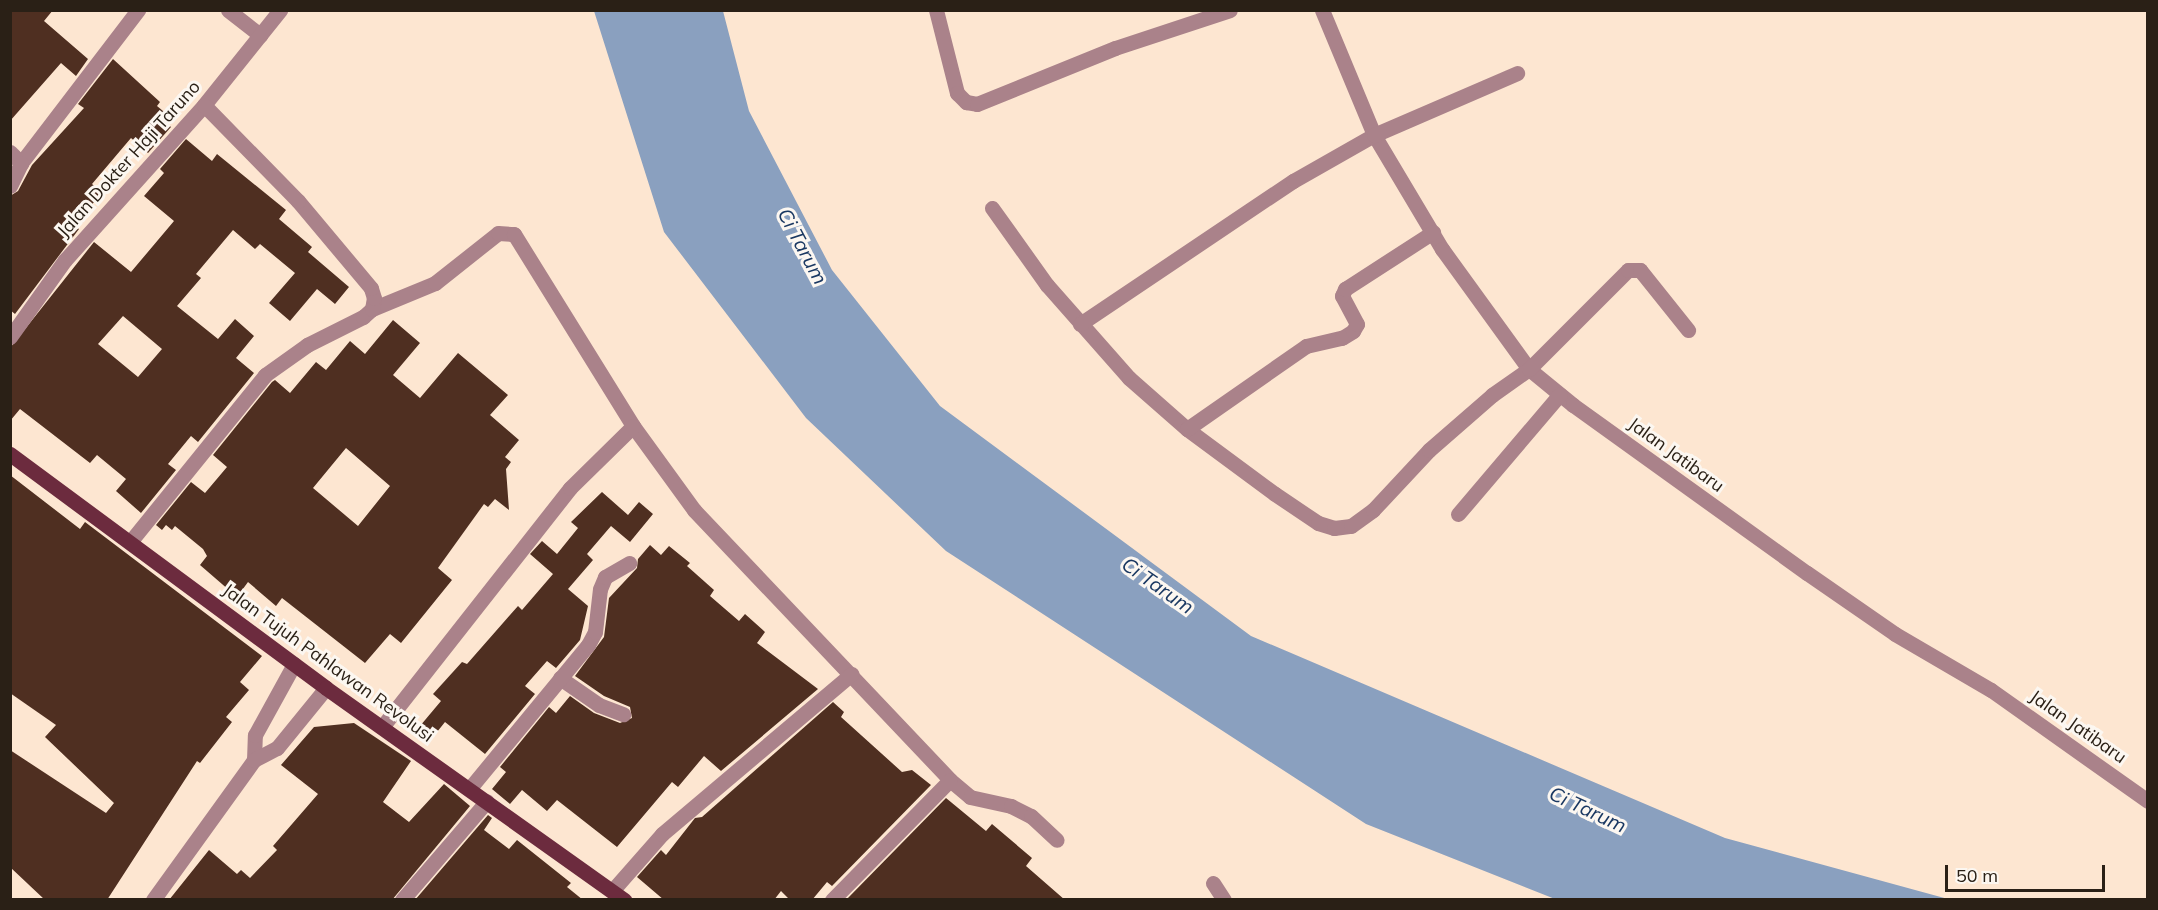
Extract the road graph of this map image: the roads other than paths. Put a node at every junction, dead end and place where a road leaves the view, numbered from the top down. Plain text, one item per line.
1 (138, 10) edge
2 (228, 10) edge
3 (280, 10) edge
4 (936, 10) edge
5 (1230, 10) edge
6 (1322, 10) edge
7 (260, 35) junction
8 (1516, 73) dead end
9 (204, 105) junction
10 (1374, 135) junction
11 (16, 157) edge
12 (10, 186) edge
13 (992, 208) dead end
14 (1433, 232) junction
15 (372, 309) junction
16 (1080, 324) junction
17 (1688, 330) dead end
18 (10, 337) edge
19 (1529, 369) junction
20 (1560, 394) junction
21 (633, 426) junction
22 (1187, 429) junction
23 (10, 454) edge
24 (1458, 514) dead end
25 (130, 542) junction
26 (629, 563) dead end
27 (294, 664) junction
28 (851, 674) junction
29 (560, 678) junction
30 (326, 688) junction
31 (623, 714) dead end
32 (382, 727) junction
33 (254, 760) junction
34 (950, 780) junction
35 (470, 788) junction
36 (487, 801) junction
37 (2148, 801) edge
38 (1057, 840) dead end
39 (1213, 883) dead end
40 (618, 895) edge
41 (153, 900) edge
42 (402, 900) edge
43 (832, 900) edge
44 (1224, 900) edge

1 - 11 street
2 - 7 street
3 - 7 street, Jalan Dokter Haji Taruno
4 - 5 street
6 - 10 street, Jalan Jatibaru
7 - 9 street, Jalan Dokter Haji Taruno
8 - 10 street
9 - 15 street
9 - 18 street, Jalan Dokter Haji Taruno
10 - 14 street, Jalan Jatibaru
10 - 16 street
11 - 12 street
13 - 16 street
14 - 19 street, Jalan Jatibaru
14 - 22 street
15 - 21 street
15 - 25 street
16 - 22 street
17 - 19 street
19 - 20 street, Jalan Jatibaru
19 - 22 street
20 - 24 street
20 - 37 street, Jalan Jatibaru
21 - 28 street
21 - 32 street
23 - 25 main road, Jalan Tujuh Pahlawan Revolusi
25 - 27 main road, Jalan Tujuh Pahlawan Revolusi
26 - 29 street
27 - 30 main road, Jalan Tujuh Pahlawan Revolusi
27 - 33 street
28 - 34 street
28 - 40 street
29 - 31 street
29 - 35 street
30 - 32 main road, Jalan Tujuh Pahlawan Revolusi
30 - 33 street
32 - 35 main road, Jalan Tujuh Pahlawan Revolusi
33 - 41 street
34 - 38 street
34 - 43 street
35 - 36 main road, Jalan Tujuh Pahlawan Revolusi
36 - 40 main road, Jalan Tujuh Pahlawan Revolusi
36 - 42 street
39 - 44 street

